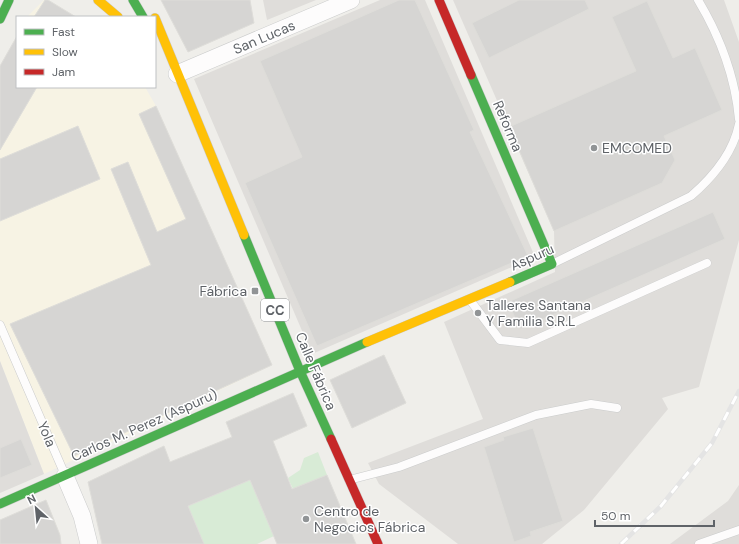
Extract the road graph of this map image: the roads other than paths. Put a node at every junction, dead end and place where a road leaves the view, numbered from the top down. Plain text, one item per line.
1 (10, 0) edge
2 (98, 0) edge
3 (133, 0) edge
4 (351, 0) edge
5 (439, 0) edge
6 (698, 0) edge
7 (117, 16) edge
8 (142, 16) edge
9 (0, 19) edge
10 (156, 21) edge
11 (156, 39) edge
12 (160, 58) dead end
13 (177, 74) junction
14 (739, 119) edge
15 (739, 124) edge
16 (708, 263) dead end
17 (552, 264) junction
18 (469, 299) junction
19 (0, 325) edge
20 (300, 372) junction
21 (617, 408) dead end
22 (65, 476) junction
23 (348, 480) junction
24 (0, 504) edge
25 (739, 530) edge
26 (89, 544) edge
27 (378, 544) edge
28 (699, 544) edge

1 - 9 street
2 - 7 street
3 - 8 street
4 - 13 street, San Lucas
5 - 17 street, Reforma
6 - 14 lane
10 - 13 street, Calle Fábrica / CC
11 - 13 street, Calle Fábrica / CC
12 - 13 street
13 - 20 street, Calle Fábrica / CC
15 - 17 lane, Aspuru
16 - 18 lane
17 - 18 street, Aspuru
18 - 20 street, Aspuru
19 - 22 lane, Yola
20 - 22 street, Carlos M. Perez (Aspuru)
20 - 23 street, Calle Fábrica / CC
21 - 23 lane
22 - 24 street, Carlos M. Perez (Aspuru)
22 - 26 street, Yola
23 - 27 street, Calle Fábrica / CC
25 - 28 lane

